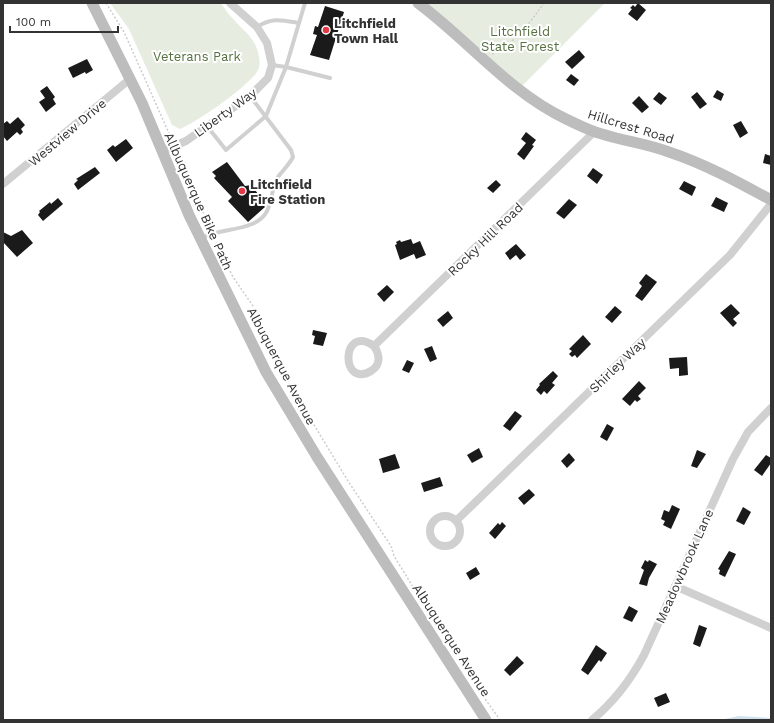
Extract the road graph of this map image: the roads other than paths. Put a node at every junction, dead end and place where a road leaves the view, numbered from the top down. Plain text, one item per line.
1 (92, 3) edge
2 (230, 3) edge
3 (305, 3) edge
4 (418, 3) edge
5 (298, 24) junction
6 (257, 27) junction
7 (272, 65) junction
8 (286, 67) junction
9 (130, 78) junction
10 (330, 78) dead end
11 (250, 96) junction
12 (266, 116) junction
13 (207, 126) junction
14 (595, 132) junction
15 (162, 151) junction
16 (3, 184) edge
17 (771, 200) edge
18 (771, 204) edge
19 (200, 238) junction
20 (374, 346) dead end
21 (771, 408) edge
22 (457, 520) dead end
23 (675, 586) junction
24 (771, 628) edge
25 (486, 720) edge
26 (592, 720) edge

1 - 9 street, Albuquerque Avenue
2 - 6 street
3 - 5 lane
4 - 14 street, Hillcrest Road
5 - 6 lane
5 - 8 lane
6 - 7 street
7 - 8 lane
7 - 11 street, Liberty Way
8 - 10 lane
8 - 12 lane
9 - 15 street, Albuquerque Avenue
9 - 16 street, Westview Drive
11 - 12 lane
11 - 13 street, Liberty Way
12 - 13 lane
12 - 19 lane
13 - 15 street, Liberty Way
14 - 17 street, Hillcrest Road
14 - 20 street, Rocky Hill Road
15 - 19 street, Albuquerque Avenue
18 - 22 street, Shirley Way
19 - 25 street, Albuquerque Avenue
21 - 23 street, Meadowbrook Lane
23 - 24 street
23 - 26 street, Meadowbrook Lane

